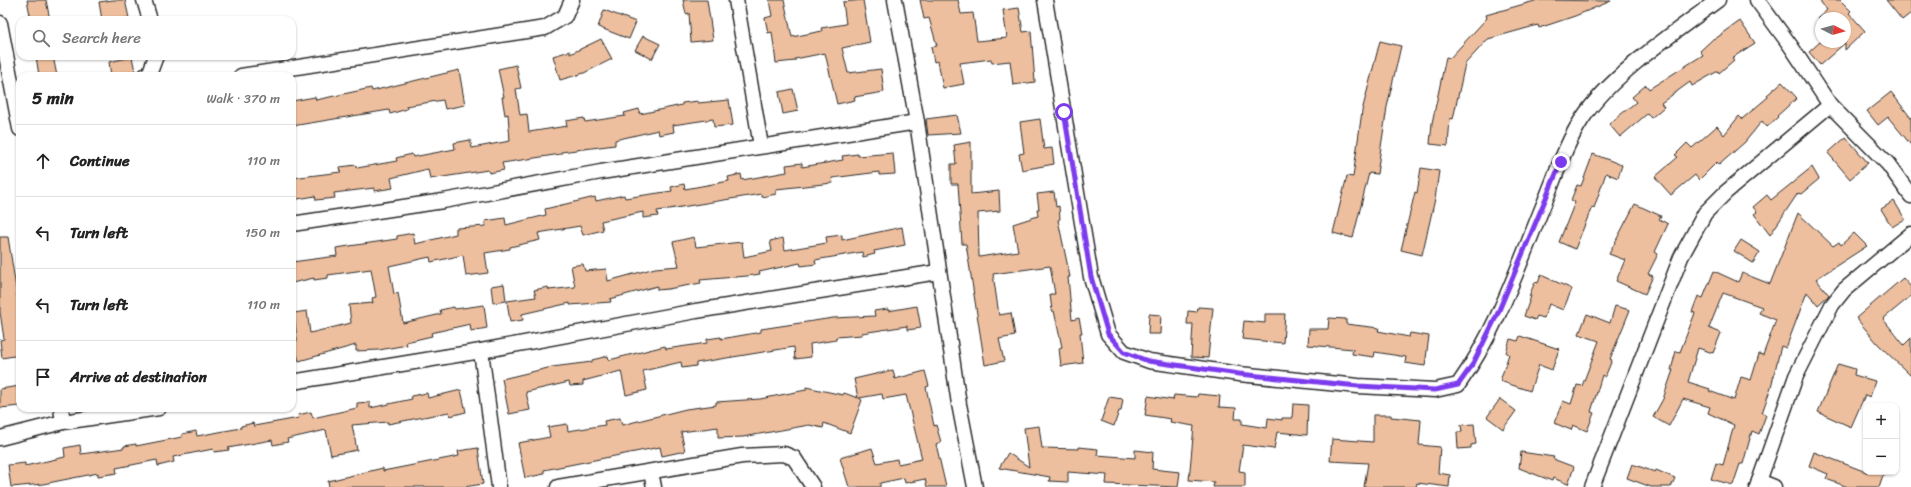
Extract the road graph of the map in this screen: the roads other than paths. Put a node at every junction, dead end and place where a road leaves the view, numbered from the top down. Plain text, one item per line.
1 (144, 0) edge
2 (572, 0) edge
3 (736, 0) edge
4 (895, 0) edge
5 (1045, 0) edge
6 (1718, 0) edge
7 (1757, 0) edge
8 (149, 16) edge
9 (0, 23) edge
10 (154, 60) edge
11 (150, 72) edge
12 (266, 72) edge
13 (16, 100) edge
14 (1830, 105) junction
15 (917, 122) junction
16 (761, 146) junction
17 (1911, 196) edge
18 (296, 223) edge
19 (1911, 234) edge
20 (938, 272) junction
21 (481, 351) junction
22 (296, 381) edge
23 (104, 412) edge
24 (62, 415) edge
25 (0, 438) edge
26 (651, 472) junction
27 (1758, 484) edge
28 (499, 487) edge
29 (558, 487) edge
30 (654, 487) edge
31 (813, 487) edge
32 (975, 487) edge
33 (1592, 487) edge
34 (1774, 487) edge

1 - 8 street
2 - 12 street
3 - 16 street
4 - 15 street
5 - 6 street
7 - 14 street
9 - 13 street
10 - 11 street
14 - 17 street
14 - 33 street
15 - 16 street
15 - 20 street
16 - 18 street
19 - 27 street
20 - 21 street
20 - 32 street
21 - 22 street
21 - 28 street
23 - 24 street
24 - 25 street
26 - 29 street
26 - 30 street
26 - 31 street
27 - 34 street

